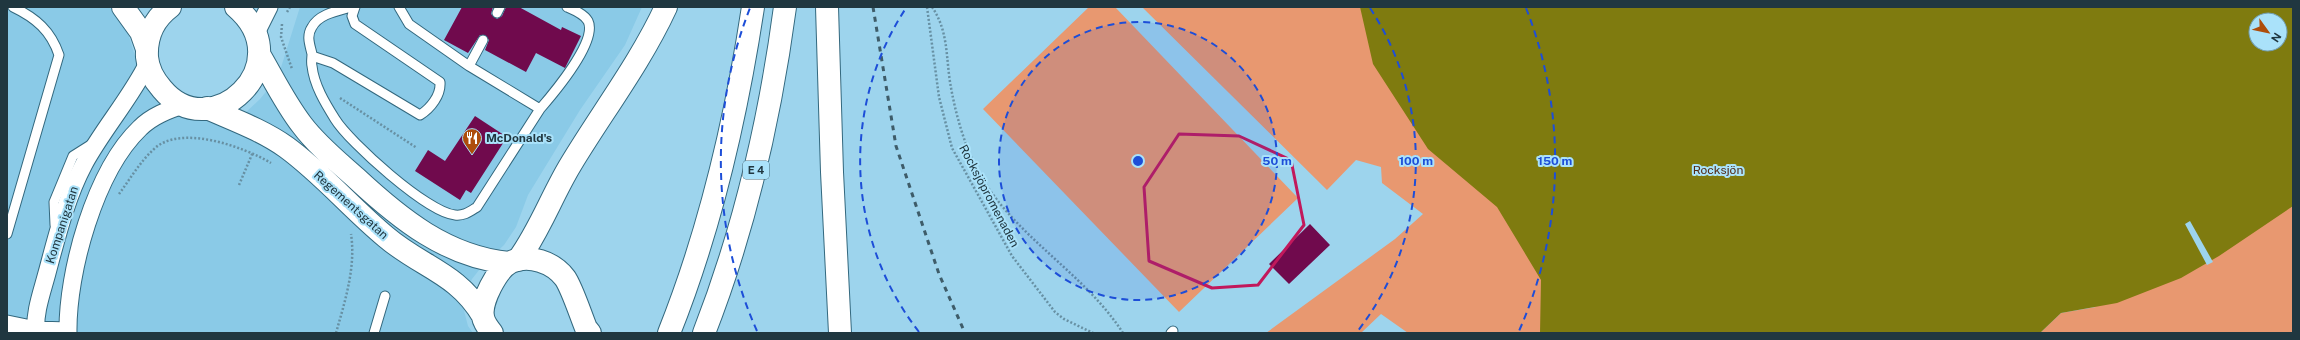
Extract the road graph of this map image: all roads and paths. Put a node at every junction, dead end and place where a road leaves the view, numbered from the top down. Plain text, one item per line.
1 (13, 7) edge
2 (123, 7) edge
3 (170, 7) edge
4 (236, 7) edge
5 (269, 7) edge
6 (290, 7) edge
7 (351, 7) edge
8 (355, 7) edge
9 (399, 7) edge
10 (567, 7) edge
11 (666, 7) edge
12 (753, 7) edge
13 (785, 7) edge
14 (827, 7) edge
15 (927, 7) edge
16 (932, 7) edge
17 (285, 15) dead end
18 (283, 20) dead end
19 (256, 33) junction
20 (483, 40) dead end
21 (260, 54) junction
22 (147, 56) junction
23 (312, 56) junction
24 (469, 66) junction
25 (295, 74) dead end
26 (320, 92) junction
27 (183, 105) junction
28 (207, 108) junction
29 (540, 109) junction
30 (417, 148) dead end
31 (253, 152) junction
32 (272, 164) dead end
33 (239, 185) dead end
34 (114, 200) dead end
35 (346, 228) dead end
36 (7, 234) edge
37 (514, 261) junction
38 (385, 296) dead end
39 (7, 324) edge
40 (487, 325) edge
41 (36, 332) edge
42 (68, 332) edge
43 (336, 333) edge
44 (374, 333) edge
45 (590, 333) edge
46 (669, 333) edge
47 (704, 333) edge
48 (840, 333) edge
49 (1093, 333) edge
50 (1123, 333) edge

1 - 36 lane
2 - 22 main road
3 - 22 main road
4 - 19 main road
5 - 19 street
6 - 17 path
7 - 23 lane
8 - 23 lane
9 - 24 lane
10 - 29 lane
11 - 37 main road
12 - 46 main road
13 - 47 main road, E 4
14 - 48 main road
15 - 49 path, Rocksjöpromenaden
16 - 50 path
18 - 25 path
19 - 21 main road
20 - 24 lane
21 - 28 main road
21 - 37 main road, Regementsgatan
22 - 27 main road
22 - 41 street, Kompanigatan
23 - 26 lane
24 - 29 lane
26 - 29 lane
26 - 30 path
27 - 28 main road
27 - 42 street, Kompanigatan
28 - 40 main road, Regementsgatan
31 - 32 path
31 - 33 path
31 - 34 path
35 - 43 path
37 - 40 main road
37 - 45 main road, Regementsgatan
38 - 44 lane
39 - 41 street
41 - 42 street

